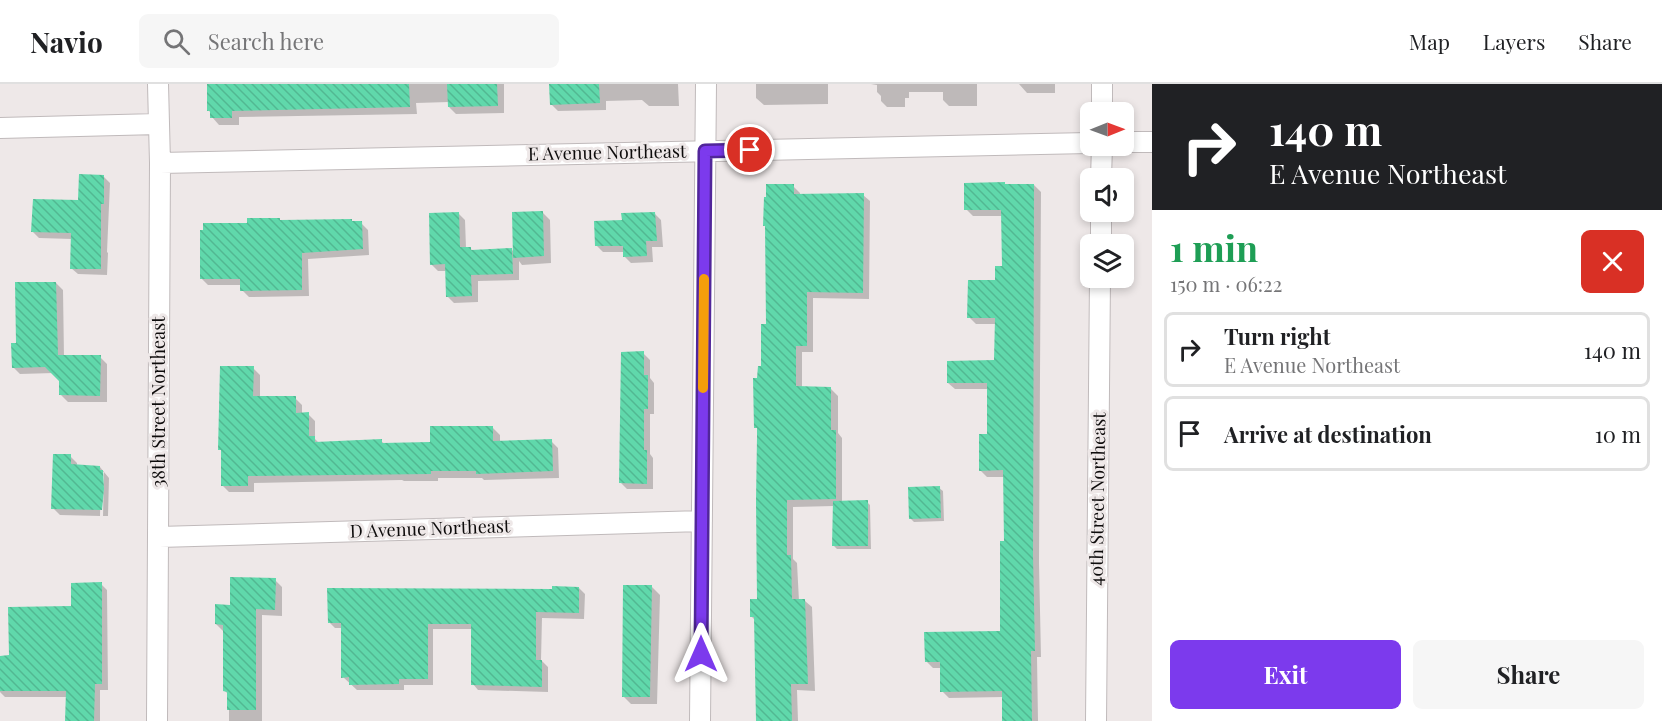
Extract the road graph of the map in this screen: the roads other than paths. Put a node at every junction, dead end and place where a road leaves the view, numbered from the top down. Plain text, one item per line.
1 (158, 84) edge
2 (705, 84) edge
3 (1102, 84) edge
4 (1102, 102) edge
5 (158, 124) junction
6 (0, 128) edge
7 (1134, 142) edge
8 (1152, 142) edge
9 (1080, 143) edge
10 (705, 151) junction
11 (160, 163) junction
12 (1100, 288) edge
13 (702, 521) junction
14 (159, 537) junction
15 (157, 721) edge
16 (700, 721) edge
17 (1096, 721) edge

1 - 5 street, 38th Street Northeast
2 - 10 street
3 - 4 street
5 - 6 street
5 - 11 street, 38th Street Northeast
7 - 8 street
9 - 10 street, E Avenue Northeast
10 - 11 street, E Avenue Northeast
10 - 13 street
11 - 14 street, 38th Street Northeast
12 - 17 street, 40th Street Northeast
13 - 14 street, D Avenue Northeast
13 - 16 street
14 - 15 street, 38th Street Northeast

